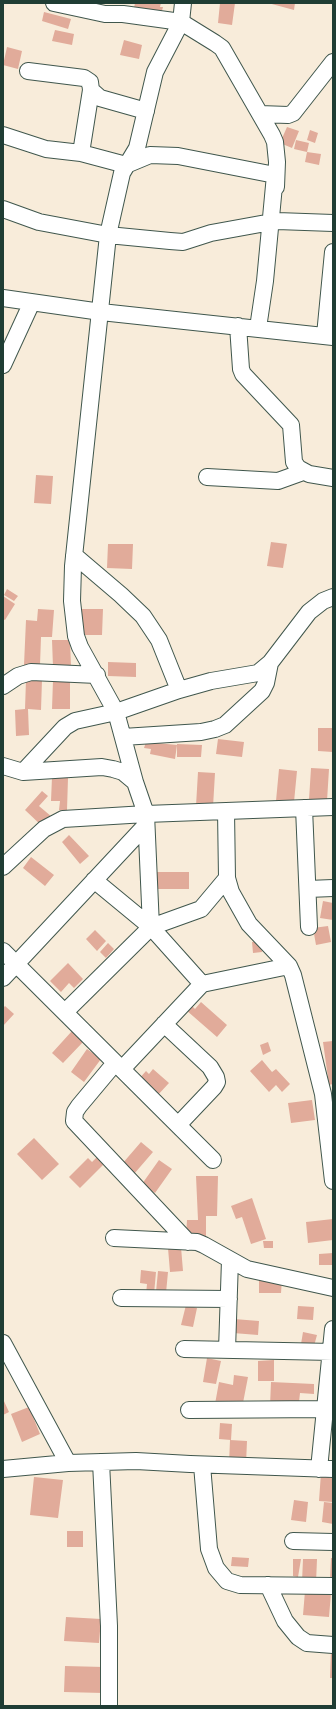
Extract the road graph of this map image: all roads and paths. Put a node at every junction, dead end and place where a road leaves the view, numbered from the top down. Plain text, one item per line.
1 (54, 3) edge
2 (183, 3) edge
3 (181, 22) junction
4 (333, 62) edge
5 (28, 71) dead end
6 (91, 90) junction
7 (146, 111) junction
8 (260, 114) junction
9 (3, 136) edge
10 (81, 154) junction
11 (126, 164) junction
12 (275, 175) junction
13 (3, 210) edge
14 (273, 222) junction
15 (333, 223) edge
16 (108, 235) junction
17 (333, 252) edge
18 (3, 298) edge
19 (32, 302) junction
20 (101, 312) junction
21 (238, 326) junction
22 (258, 328) junction
23 (329, 336) edge
24 (3, 365) edge
25 (303, 472) junction
26 (207, 477) dead end
27 (333, 478) edge
28 (74, 555) junction
29 (333, 597) edge
30 (270, 664) junction
31 (97, 675) junction
32 (3, 686) edge
33 (179, 690) junction
34 (116, 712) junction
35 (123, 737) junction
36 (4, 767) edge
37 (23, 772) junction
38 (135, 782) junction
39 (333, 807) edge
40 (304, 808) junction
41 (226, 811) junction
42 (146, 819) junction
43 (4, 863) edge
44 (227, 878) junction
45 (94, 880) junction
46 (333, 888) edge
47 (308, 889) junction
48 (151, 927) junction
49 (310, 927) dead end
50 (3, 951) edge
51 (9, 964) edge
52 (289, 966) junction
53 (3, 978) edge
54 (202, 984) junction
55 (65, 1012) junction
56 (164, 1024) junction
57 (118, 1066) junction
58 (328, 1092) edge
59 (178, 1125) junction
60 (213, 1160) dead end
61 (333, 1181) edge
62 (114, 1238) dead end
63 (188, 1242) junction
64 (230, 1260) junction
65 (333, 1288) edge
66 (121, 1298) dead end
67 (229, 1299) junction
68 (333, 1328) edge
69 (3, 1343) edge
70 (184, 1349) dead end
71 (227, 1350) junction
72 (331, 1352) edge
73 (330, 1384) edge
74 (324, 1409) junction
75 (189, 1410) dead end
76 (101, 1462) junction
77 (68, 1463) junction
78 (196, 1464) junction
79 (3, 1469) edge
80 (326, 1469) edge
81 (293, 1541) dead end
82 (333, 1542) edge
83 (268, 1586) junction
84 (333, 1586) edge
85 (333, 1645) edge
86 (109, 1706) edge

1 - 3 street
2 - 3 street
3 - 7 street
3 - 8 street
4 - 8 street
5 - 6 street
6 - 7 street
6 - 10 street
7 - 11 street
8 - 12 street
9 - 10 street
10 - 11 street
11 - 12 street
11 - 16 street
12 - 14 street
13 - 16 street
14 - 15 street
14 - 16 street
14 - 22 street
16 - 20 street
17 - 23 street
18 - 19 street
19 - 20 street
19 - 24 street
20 - 21 street
20 - 28 street
21 - 22 street
21 - 25 street
22 - 23 street
25 - 26 street
25 - 27 street
28 - 31 street
28 - 33 street
29 - 30 street
30 - 33 street
30 - 35 street
31 - 32 street
31 - 34 street
33 - 34 street
34 - 35 street
34 - 37 street
35 - 38 street
36 - 37 street
37 - 38 street
38 - 42 street
39 - 40 street
40 - 41 street
40 - 47 street
41 - 42 street
41 - 44 street
42 - 43 street
42 - 45 street
42 - 48 street
44 - 48 street
44 - 52 street
45 - 48 street
45 - 51 street
46 - 47 street
47 - 49 street
48 - 54 street
48 - 55 street
50 - 51 street
51 - 53 street
51 - 55 street
52 - 54 street
52 - 58 street
54 - 56 street
55 - 57 street
56 - 57 street
56 - 59 street
57 - 59 street
57 - 63 street
58 - 61 street
59 - 60 street
62 - 63 street
63 - 64 street
64 - 65 street
64 - 67 street
66 - 67 street
67 - 71 street
68 - 72 street
69 - 77 street
70 - 71 street
71 - 72 street
72 - 73 street
73 - 74 street
74 - 75 street
74 - 80 street
76 - 77 street
76 - 78 street
76 - 86 street
77 - 79 street
78 - 80 street
78 - 83 street
81 - 82 street
83 - 84 street
83 - 85 street

